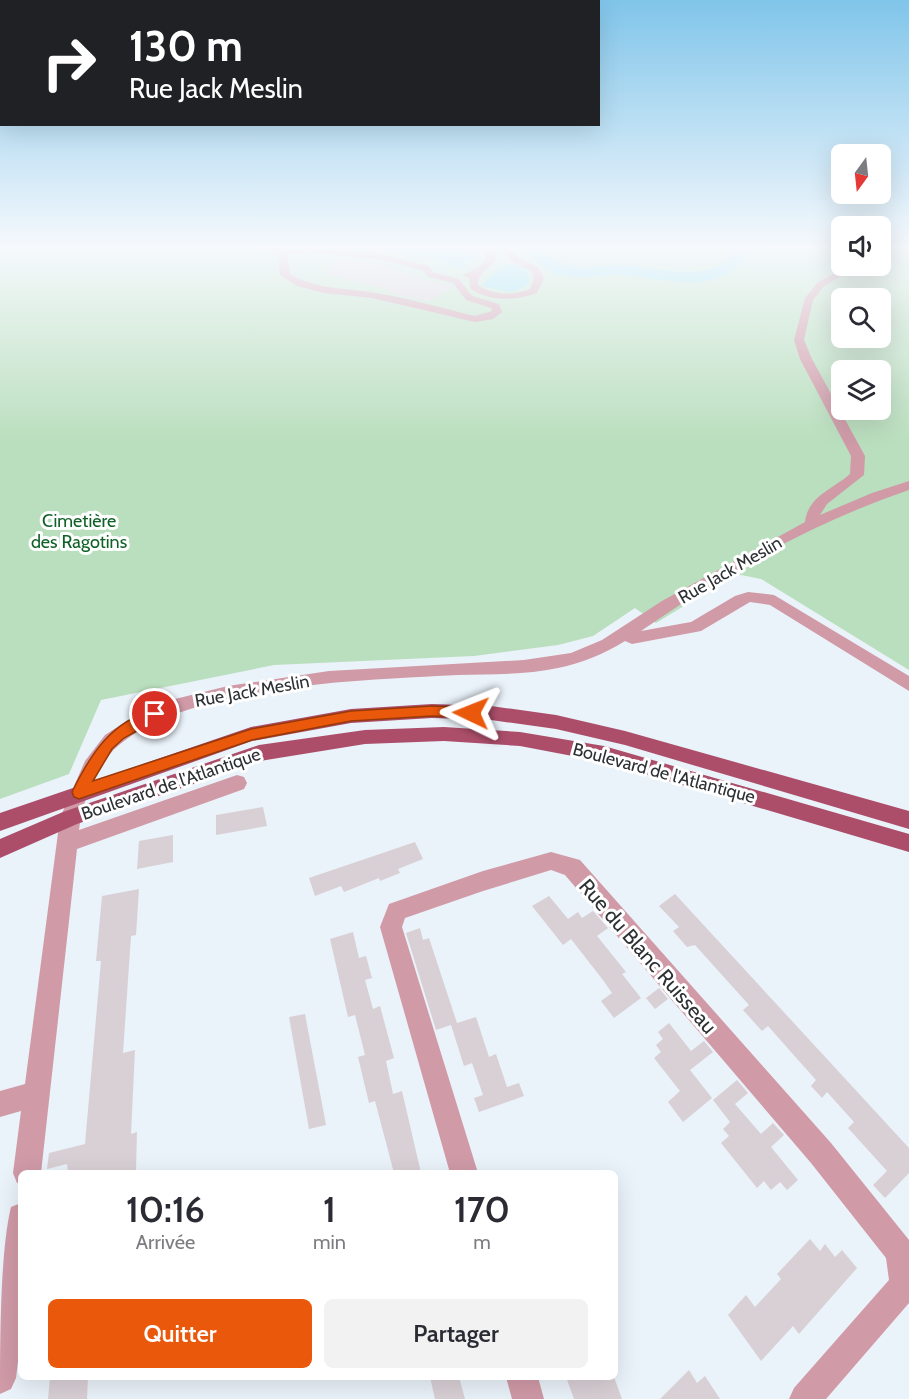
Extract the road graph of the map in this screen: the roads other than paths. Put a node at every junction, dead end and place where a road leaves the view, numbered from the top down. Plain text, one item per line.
1 (438, 310) edge
2 (496, 310) edge
3 (806, 310) edge
4 (909, 485) edge
5 (812, 524) junction
6 (626, 633) junction
7 (909, 684) edge
8 (237, 783) dead end
9 (79, 792) junction
10 (70, 818) junction
11 (909, 820) edge
12 (0, 822) edge
13 (909, 843) edge
14 (66, 844) junction
15 (0, 849) edge
16 (37, 1093) junction
17 (0, 1104) edge
18 (27, 1170) edge
19 (463, 1170) edge
20 (18, 1240) edge
21 (0, 1378) edge
22 (523, 1380) edge
23 (528, 1399) edge
24 (805, 1399) edge

1 - 2 street
3 - 5 street
4 - 5 street, Rue Jack Meslin
5 - 6 street, Rue Jack Meslin
6 - 7 street
6 - 9 street, Rue Jack Meslin
8 - 14 street
9 - 10 street, Rue Jack Meslin
9 - 11 main road, Boulevard de l'Atlantique
9 - 12 main road, Boulevard de l'Atlantique
10 - 13 main road, Boulevard de l'Atlantique
10 - 14 street, Rue Jack Meslin
10 - 15 main road, Boulevard de l'Atlantique
14 - 16 street, Rue Jack Meslin
16 - 17 street
16 - 18 street, Rue Jack Meslin
19 - 24 street, Rue du Blanc Ruisseau
20 - 21 street
22 - 23 street

